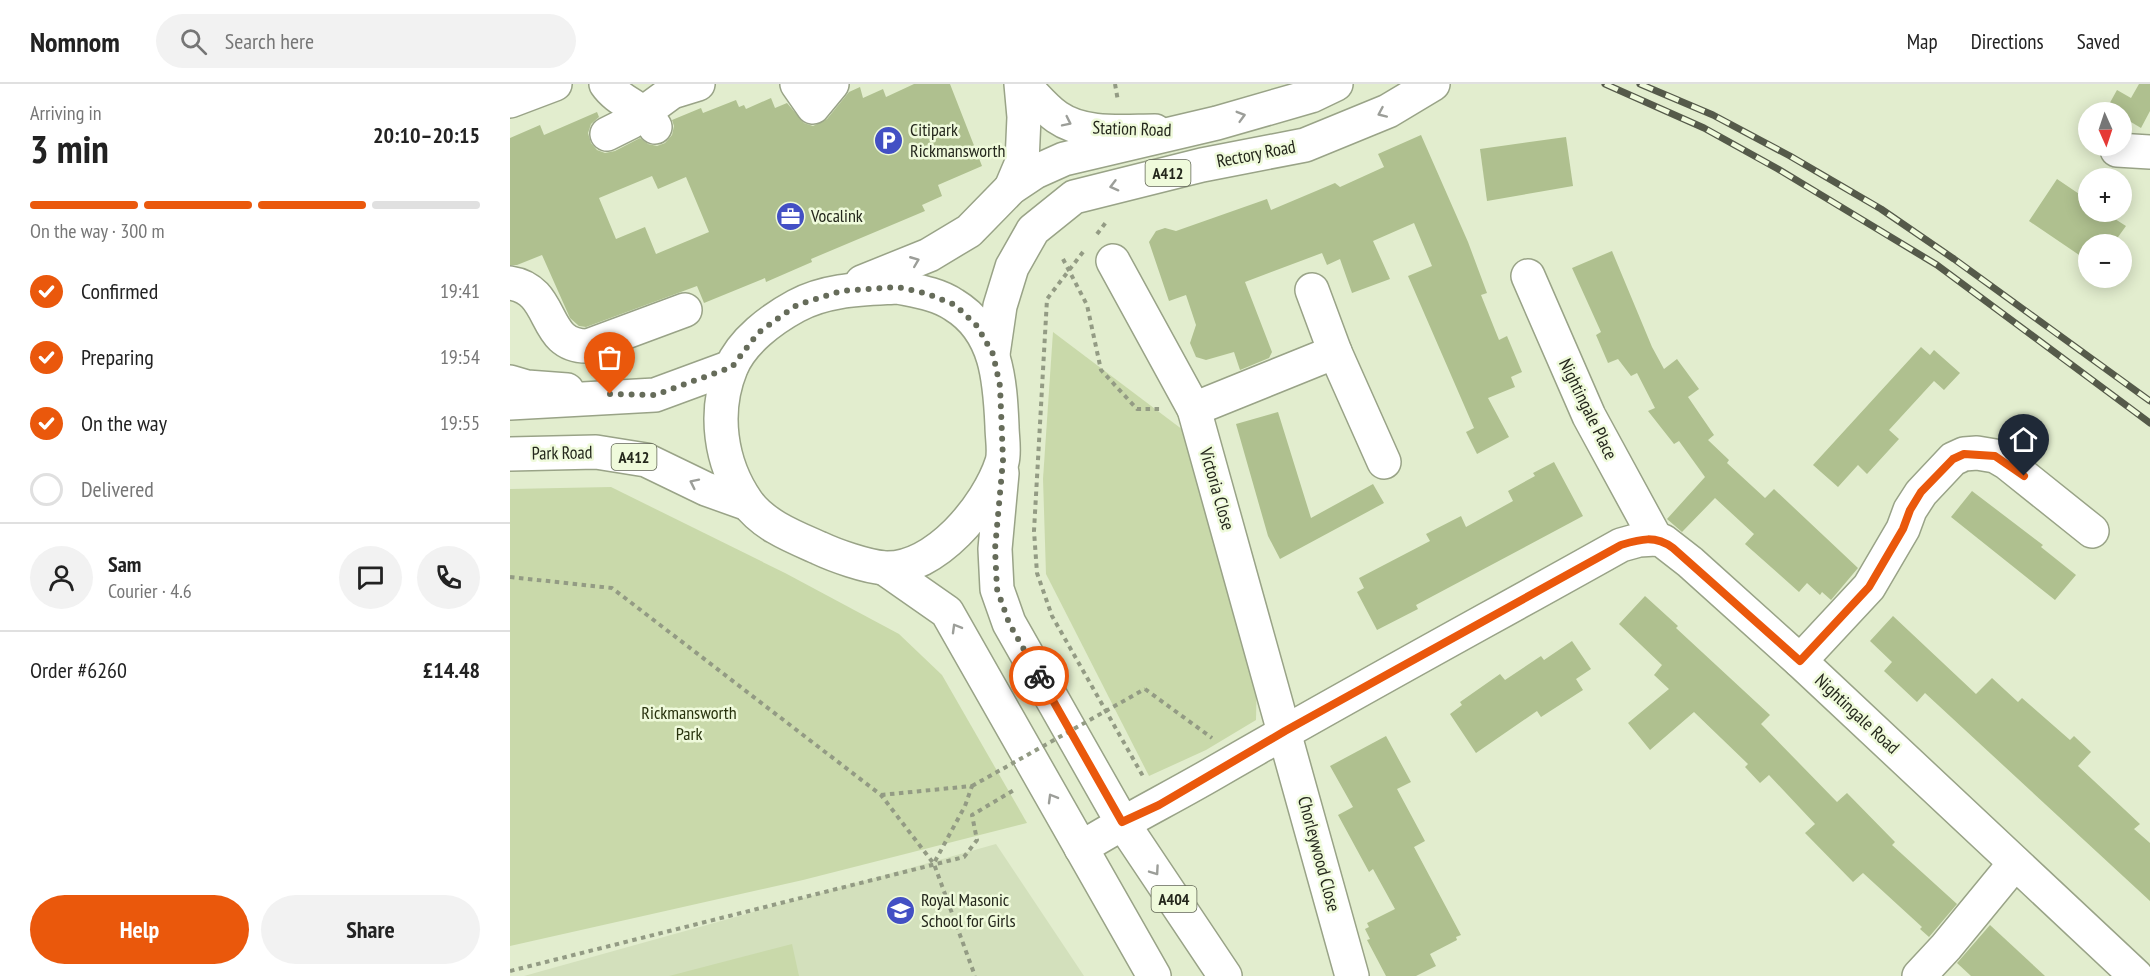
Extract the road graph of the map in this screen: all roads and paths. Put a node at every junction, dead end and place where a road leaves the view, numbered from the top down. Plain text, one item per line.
1 (555, 84) edge
2 (698, 84) edge
3 (797, 84) edge
4 (832, 84) edge
5 (1022, 84) edge
6 (1336, 84) edge
7 (1433, 84) edge
8 (610, 89) edge
9 (510, 101) edge
10 (1185, 131) junction
11 (2132, 151) edge
12 (2150, 152) edge
13 (1011, 188) junction
14 (1063, 260) dead end
15 (1113, 261) dead end
16 (1069, 270) junction
17 (1528, 276) dead end
18 (510, 283) edge
19 (1312, 290) dead end
20 (841, 291) junction
21 (685, 310) dead end
22 (1335, 352) junction
23 (993, 354) junction
24 (732, 367) junction
25 (510, 382) edge
26 (631, 396) junction
27 (510, 403) edge
28 (1194, 409) junction
29 (510, 454) edge
30 (1003, 460) junction
31 (1384, 462) dead end
32 (748, 504) junction
33 (2092, 531) dead end
34 (1656, 539) junction
35 (884, 568) junction
36 (510, 577) edge
37 (1800, 661) junction
38 (1285, 731) junction
39 (1239, 759) junction
40 (1022, 785) dead end
41 (972, 786) junction
42 (881, 795) junction
43 (1159, 805) junction
44 (1122, 822) junction
45 (1081, 848) junction
46 (2015, 863) junction
47 (934, 864) junction
48 (510, 971) edge
49 (975, 976) edge
50 (1154, 976) edge
51 (1225, 976) edge
52 (1352, 976) edge
53 (1919, 976) edge
54 (2136, 976) edge

1 - 9 main road
2 - 8 main road
3 - 4 main road
5 -> 10 main road, Station Road
5 - 13 main road, Station Road
10 -> 6 main road, Rectory Road / A412
7 -> 23 main road, Rectory Road / A412
10 - 13 main road, Rectory Road / A412
11 - 12 main road
20 -> 13 main road, Rectory Road / A412
14 - 16 path
15 - 28 main road, Victoria Close
16 - 28 path
16 - 43 path
17 - 34 main road, Nightingale Place
18 - 21 main road
19 - 22 main road
20 - 23 main road
20 - 24 main road
22 - 28 main road
22 - 31 main road
23 - 30 main road
24 - 26 main road
24 - 32 main road
25 - 26 main road
26 - 27 main road
28 - 38 main road, Victoria Close
32 -> 29 main road, Park Road / A412
30 - 35 main road
30 - 44 main road, A404
32 - 35 main road
33 - 37 main road
34 - 37 main road, Nightingale Road
34 - 38 main road
45 -> 35 main road
36 - 42 path
37 - 46 main road, Nightingale Road
38 - 39 main road
38 - 52 main road, Chorleywood Close
39 - 41 path, bridge
39 - 43 main road
40 - 47 path
41 - 42 path
41 - 47 path
42 - 47 path
43 - 44 main road
44 - 45 main road
44 -> 51 main road, A404
45 - 50 main road
46 - 53 main road
46 - 54 main road, Nightingale Road
47 - 48 path
47 - 49 path

